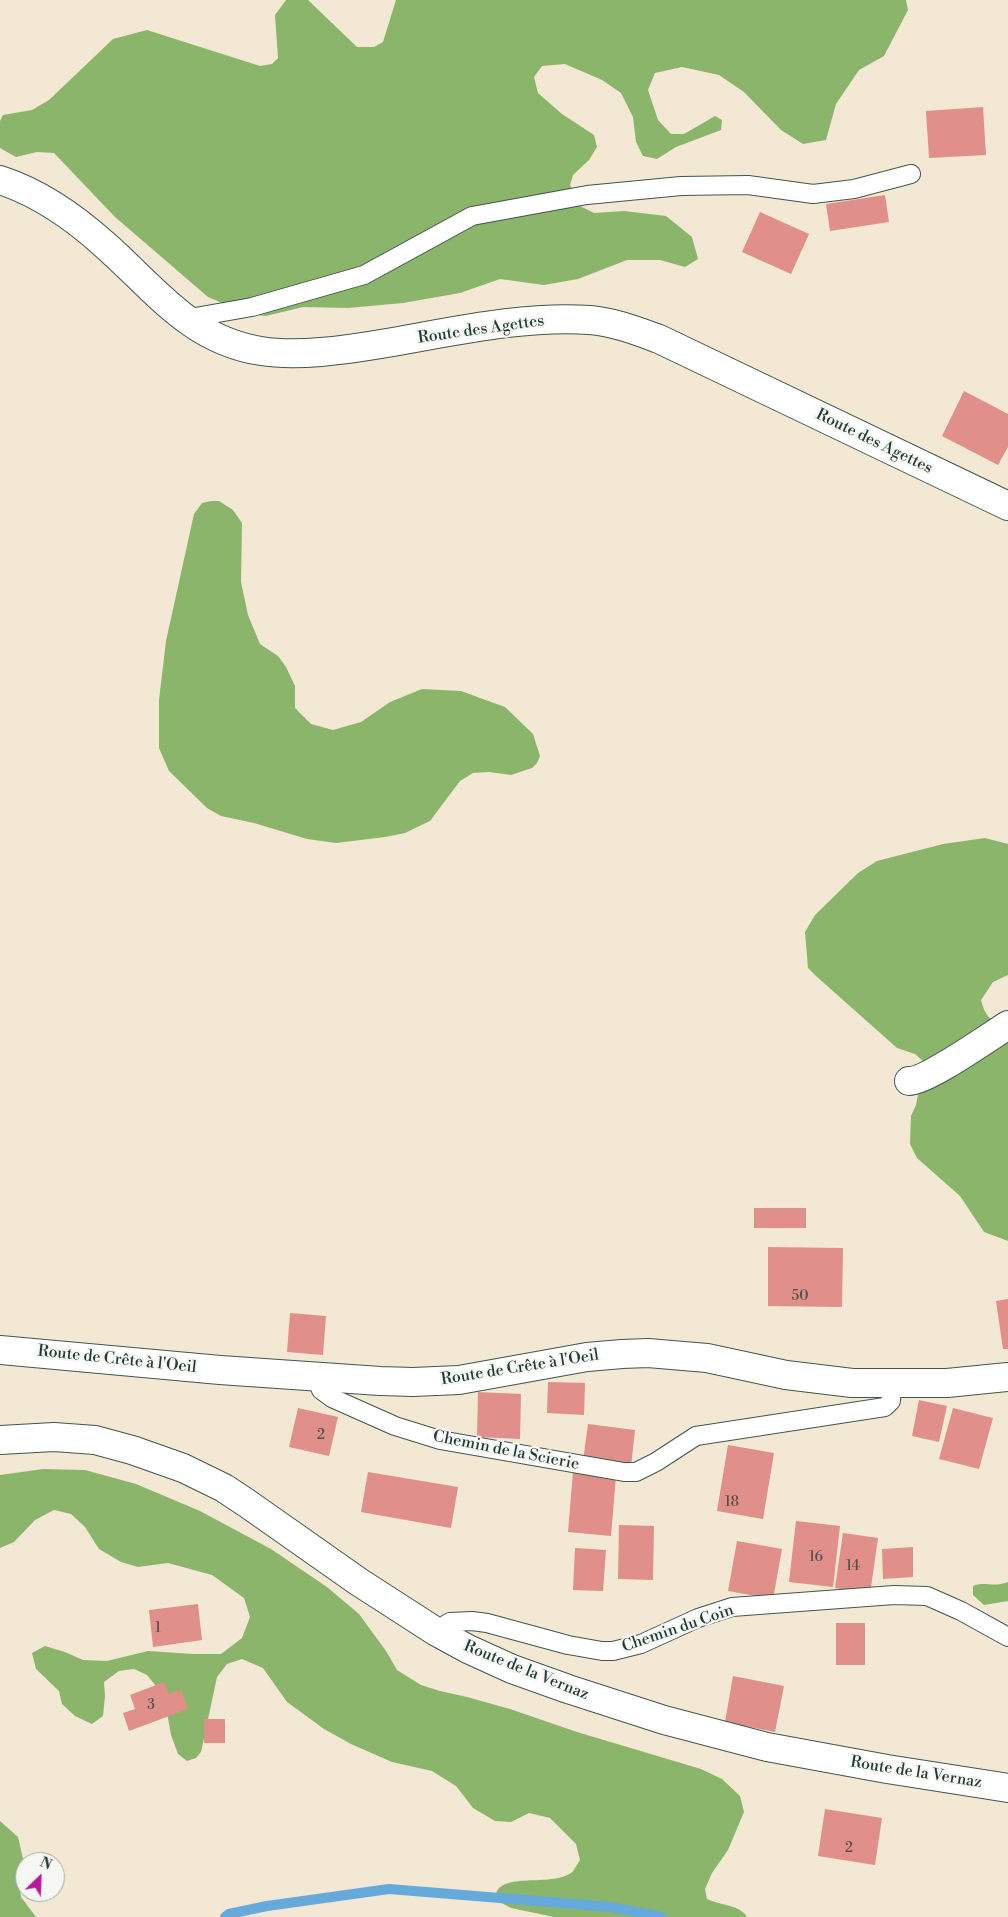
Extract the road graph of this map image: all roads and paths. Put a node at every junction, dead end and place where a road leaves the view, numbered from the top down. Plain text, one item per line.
1 (911, 174) dead end
2 (0, 180) edge
3 (184, 319) junction
4 (1008, 506) edge
5 (1008, 1025) edge
6 (909, 1081) dead end
7 (0, 1350) edge
8 (316, 1377) junction
9 (1008, 1377) edge
10 (892, 1384) junction
11 (0, 1440) edge
12 (435, 1631) junction
13 (1008, 1637) edge
14 (1008, 1788) edge

1 - 3 lane
2 - 3 street, Route des Agettes
3 - 4 street, Route des Agettes
5 - 6 street
7 - 8 street, Route de Crête à l'Oeil
8 - 10 street, Route de Crête à l'Oeil
8 - 10 lane, Chemin de la Scierie
9 - 10 street, Route de Crête à l'Oeil
11 - 12 street, Route de la Vernaz
12 - 13 lane, Chemin du Coin
12 - 14 street, Route de la Vernaz

